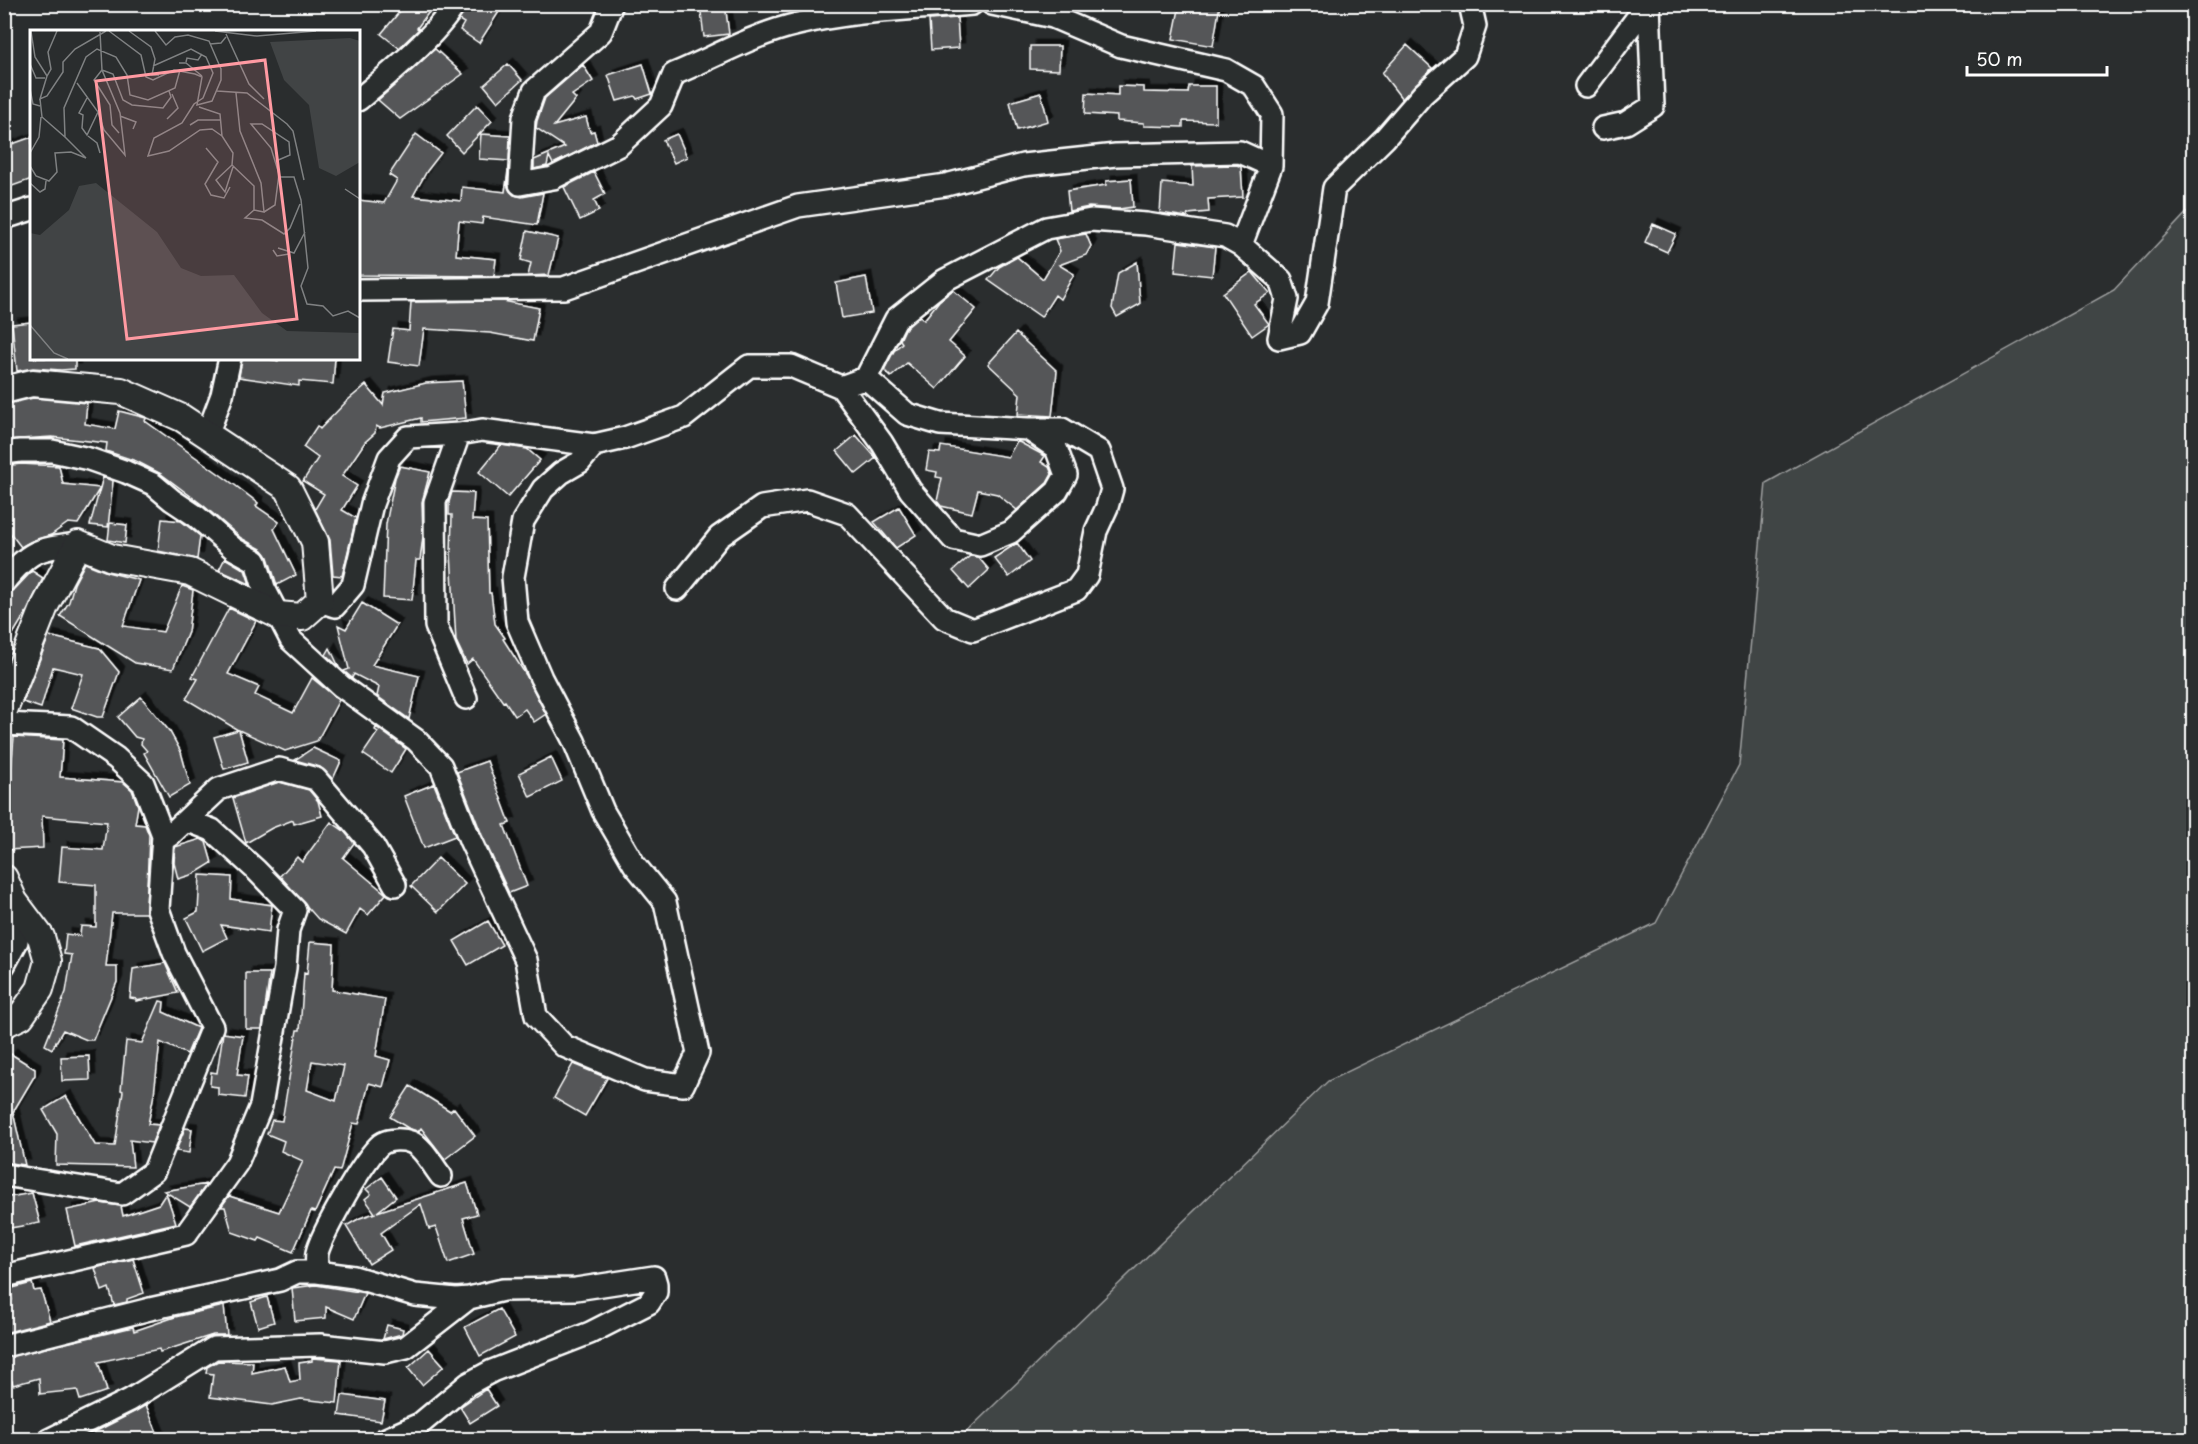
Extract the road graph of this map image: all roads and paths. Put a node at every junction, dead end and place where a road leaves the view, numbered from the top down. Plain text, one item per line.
1 (455, 4) edge
2 (612, 4) edge
3 (972, 4) edge
4 (992, 4) edge
5 (1470, 4) edge
6 (1647, 4) edge
7 (922, 7) edge
8 (856, 10) edge
9 (1586, 86) dead end
10 (360, 98) edge
11 (1603, 128) dead end
12 (1271, 166) junction
13 (30, 210) edge
14 (4, 218) edge
15 (1241, 245) junction
16 (360, 290) edge
17 (230, 360) edge
18 (866, 378) junction
19 (841, 387) junction
20 (4, 390) edge
21 (1028, 429) junction
22 (459, 434) junction
23 (207, 435) junction
24 (594, 445) junction
25 (4, 453) edge
26 (78, 544) junction
27 (4, 582) edge
28 (677, 589) dead end
29 (320, 601) junction
30 (278, 615) junction
31 (466, 698) dead end
32 (4, 710) edge
33 (4, 724) edge
34 (186, 820) junction
35 (164, 835) junction
36 (395, 885) dead end
37 (9, 889) edge
38 (4, 965) edge
39 (4, 1024) edge
40 (4, 1175) edge
41 (441, 1176) dead end
42 (317, 1272) junction
43 (4, 1276) edge
44 (469, 1298) junction
45 (4, 1346) edge
46 (49, 1440) edge
47 (384, 1440) edge

1 - 10 street
2 - 8 street
3 - 7 street
4 - 12 street
5 - 15 street
6 - 9 street
6 - 11 street
7 - 8 street
12 - 15 street
12 - 16 street
13 - 14 street
15 - 18 street
17 - 23 street
18 - 19 street
18 - 21 street
19 - 21 street
19 - 24 street
20 - 23 street
21 - 28 street
22 - 24 street
22 - 29 street
22 - 31 street
23 - 29 street
24 - 30 street
25 - 30 street
26 - 27 street
26 - 30 street
26 - 32 street
29 - 30 street
33 - 35 street
34 - 35 street
34 - 36 street
34 - 43 street
35 - 40 street
37 - 38 street
37 - 39 street
41 - 42 street
42 - 44 street
42 - 45 street
44 - 46 street
44 - 47 street

